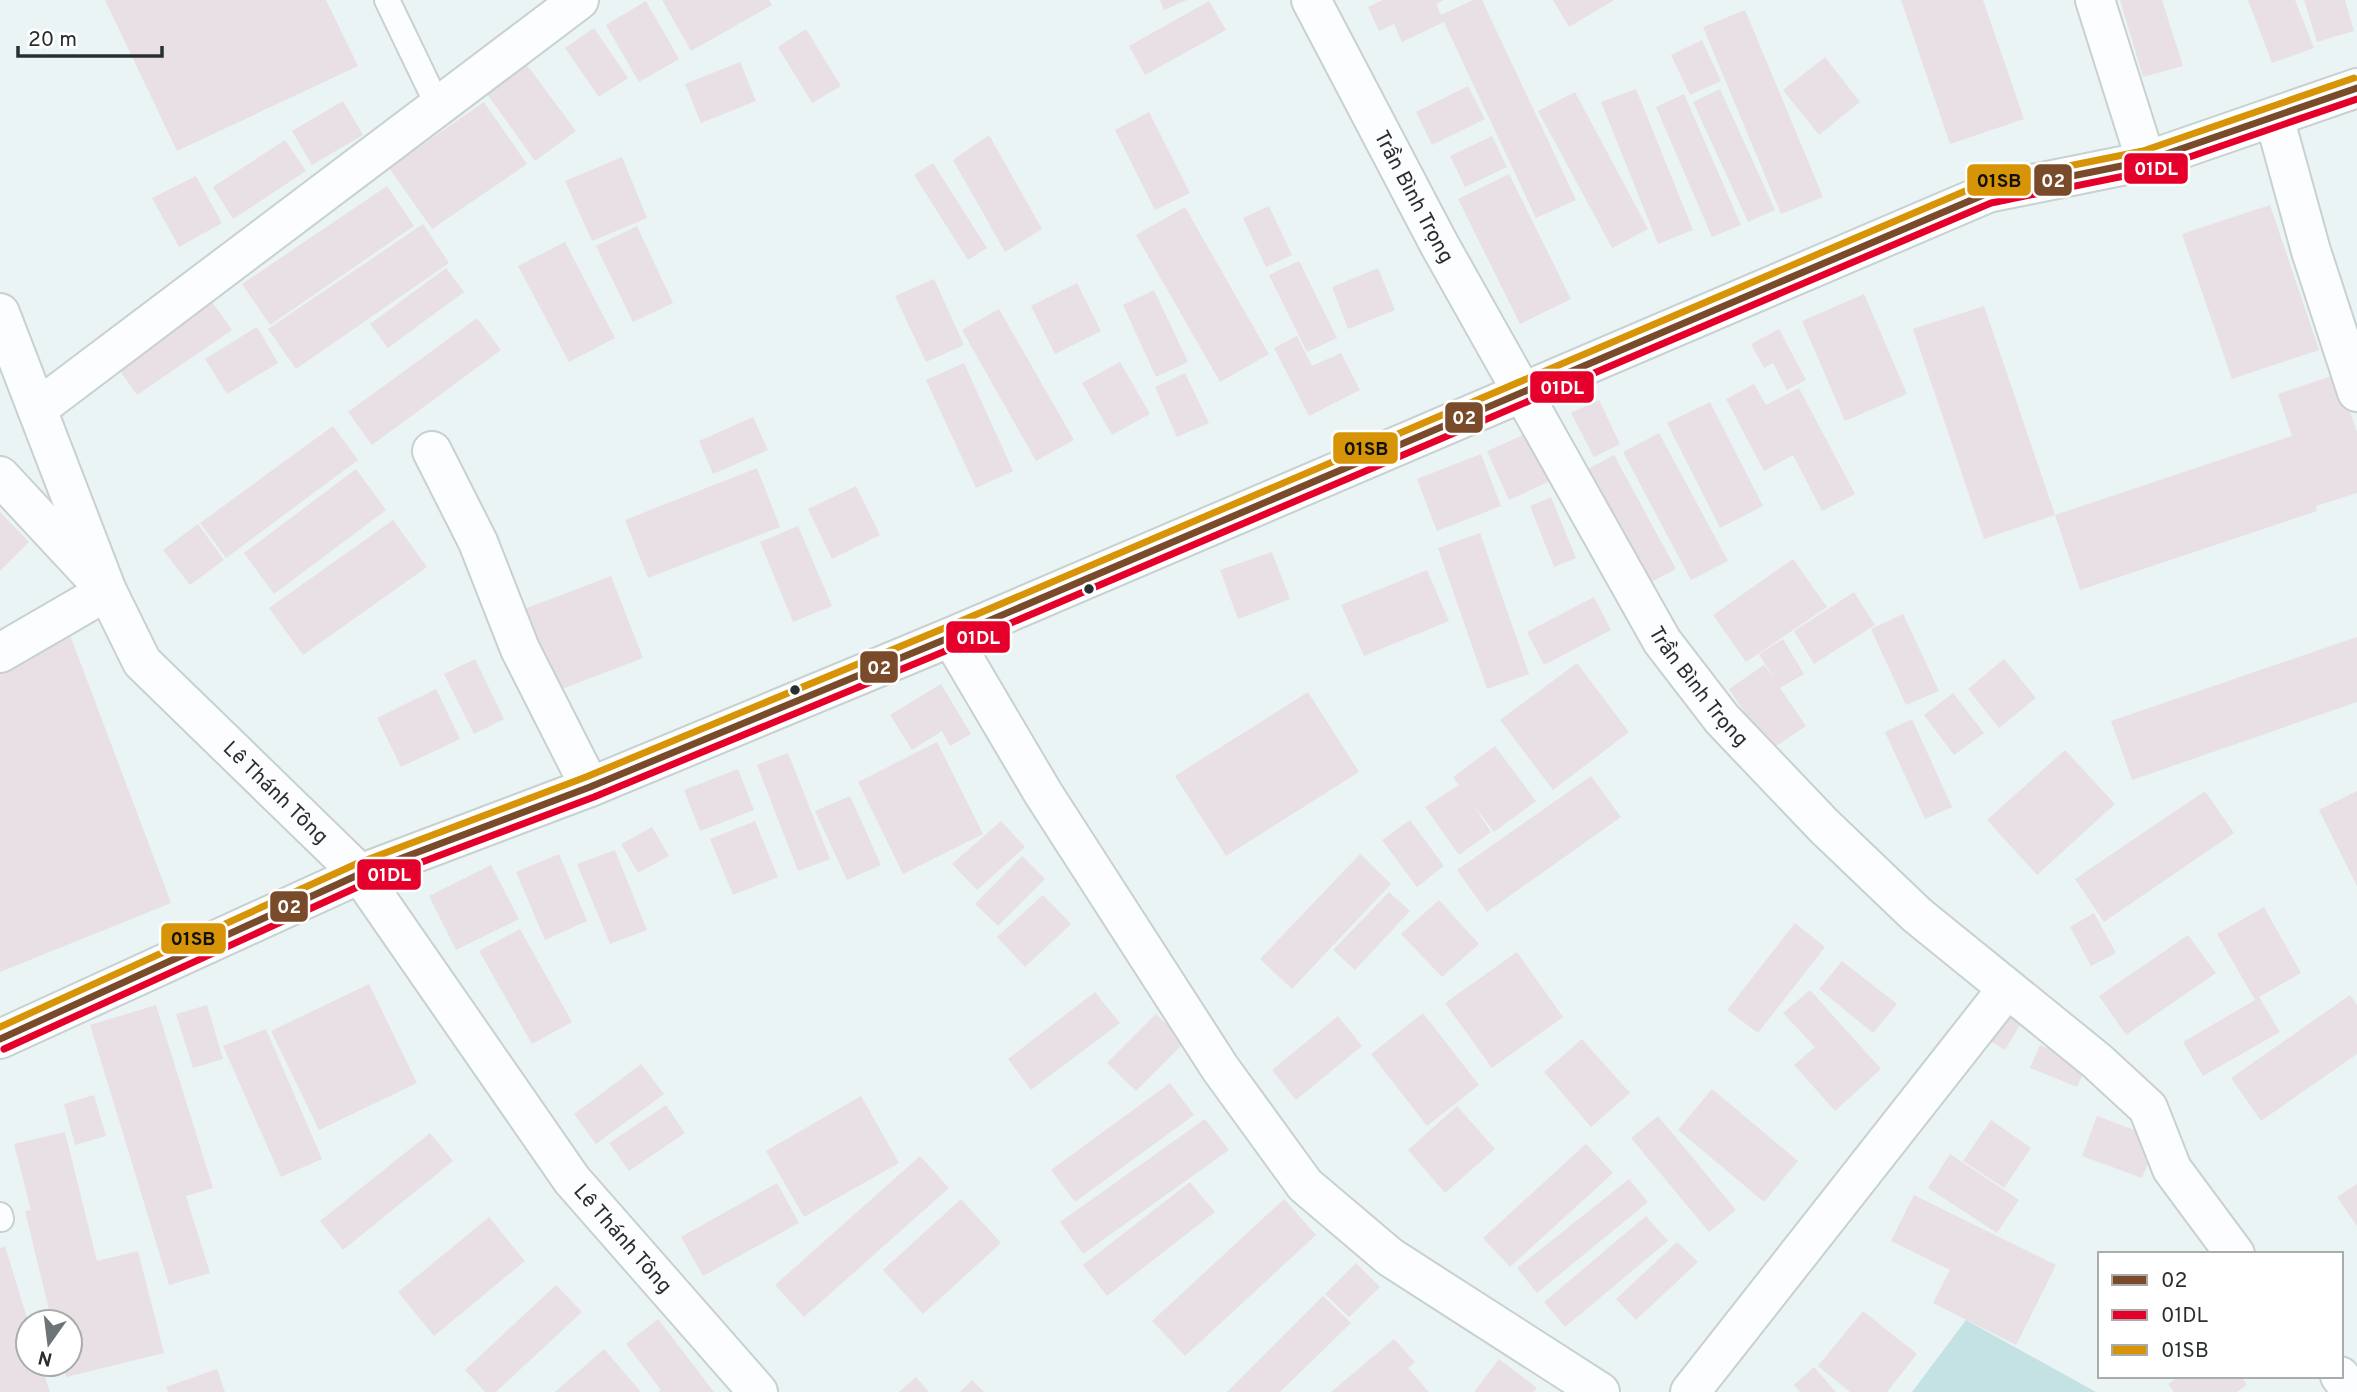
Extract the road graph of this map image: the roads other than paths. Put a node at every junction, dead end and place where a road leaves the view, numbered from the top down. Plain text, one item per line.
1 (387, 0) edge
2 (579, 0) edge
3 (1311, 0) edge
4 (2095, 0) edge
5 (2355, 96) edge
6 (439, 106) junction
7 (2274, 117) junction
8 (2146, 160) junction
9 (0, 313) edge
10 (2357, 392) edge
11 (1523, 393) junction
12 (37, 409) junction
13 (432, 451) dead end
14 (0, 476) edge
15 (107, 591) junction
16 (951, 637) junction
17 (0, 653) edge
18 (590, 787) junction
19 (360, 874) junction
20 (2006, 990) junction
21 (0, 1039) edge
22 (2234, 1252) edge
23 (758, 1392) edge
24 (1600, 1392) edge
25 (1690, 1392) edge

1 - 6 lane
2 - 6 street
3 - 11 street, Trần Bình Trọng
4 - 8 street
5 - 7 street
6 - 12 street
7 - 8 street
7 - 10 street
8 - 11 street
9 - 12 street, Lê Thánh Tông
11 - 16 street
11 - 20 street, Trần Bình Trọng
12 - 15 street, Lê Thánh Tông
13 - 18 street
14 - 15 street
15 - 17 street
15 - 19 street, Lê Thánh Tông
16 - 18 street
16 - 24 street
18 - 19 street
19 - 21 street
19 - 23 street, Lê Thánh Tông
20 - 22 street, Trần Bình Trọng
20 - 25 street

